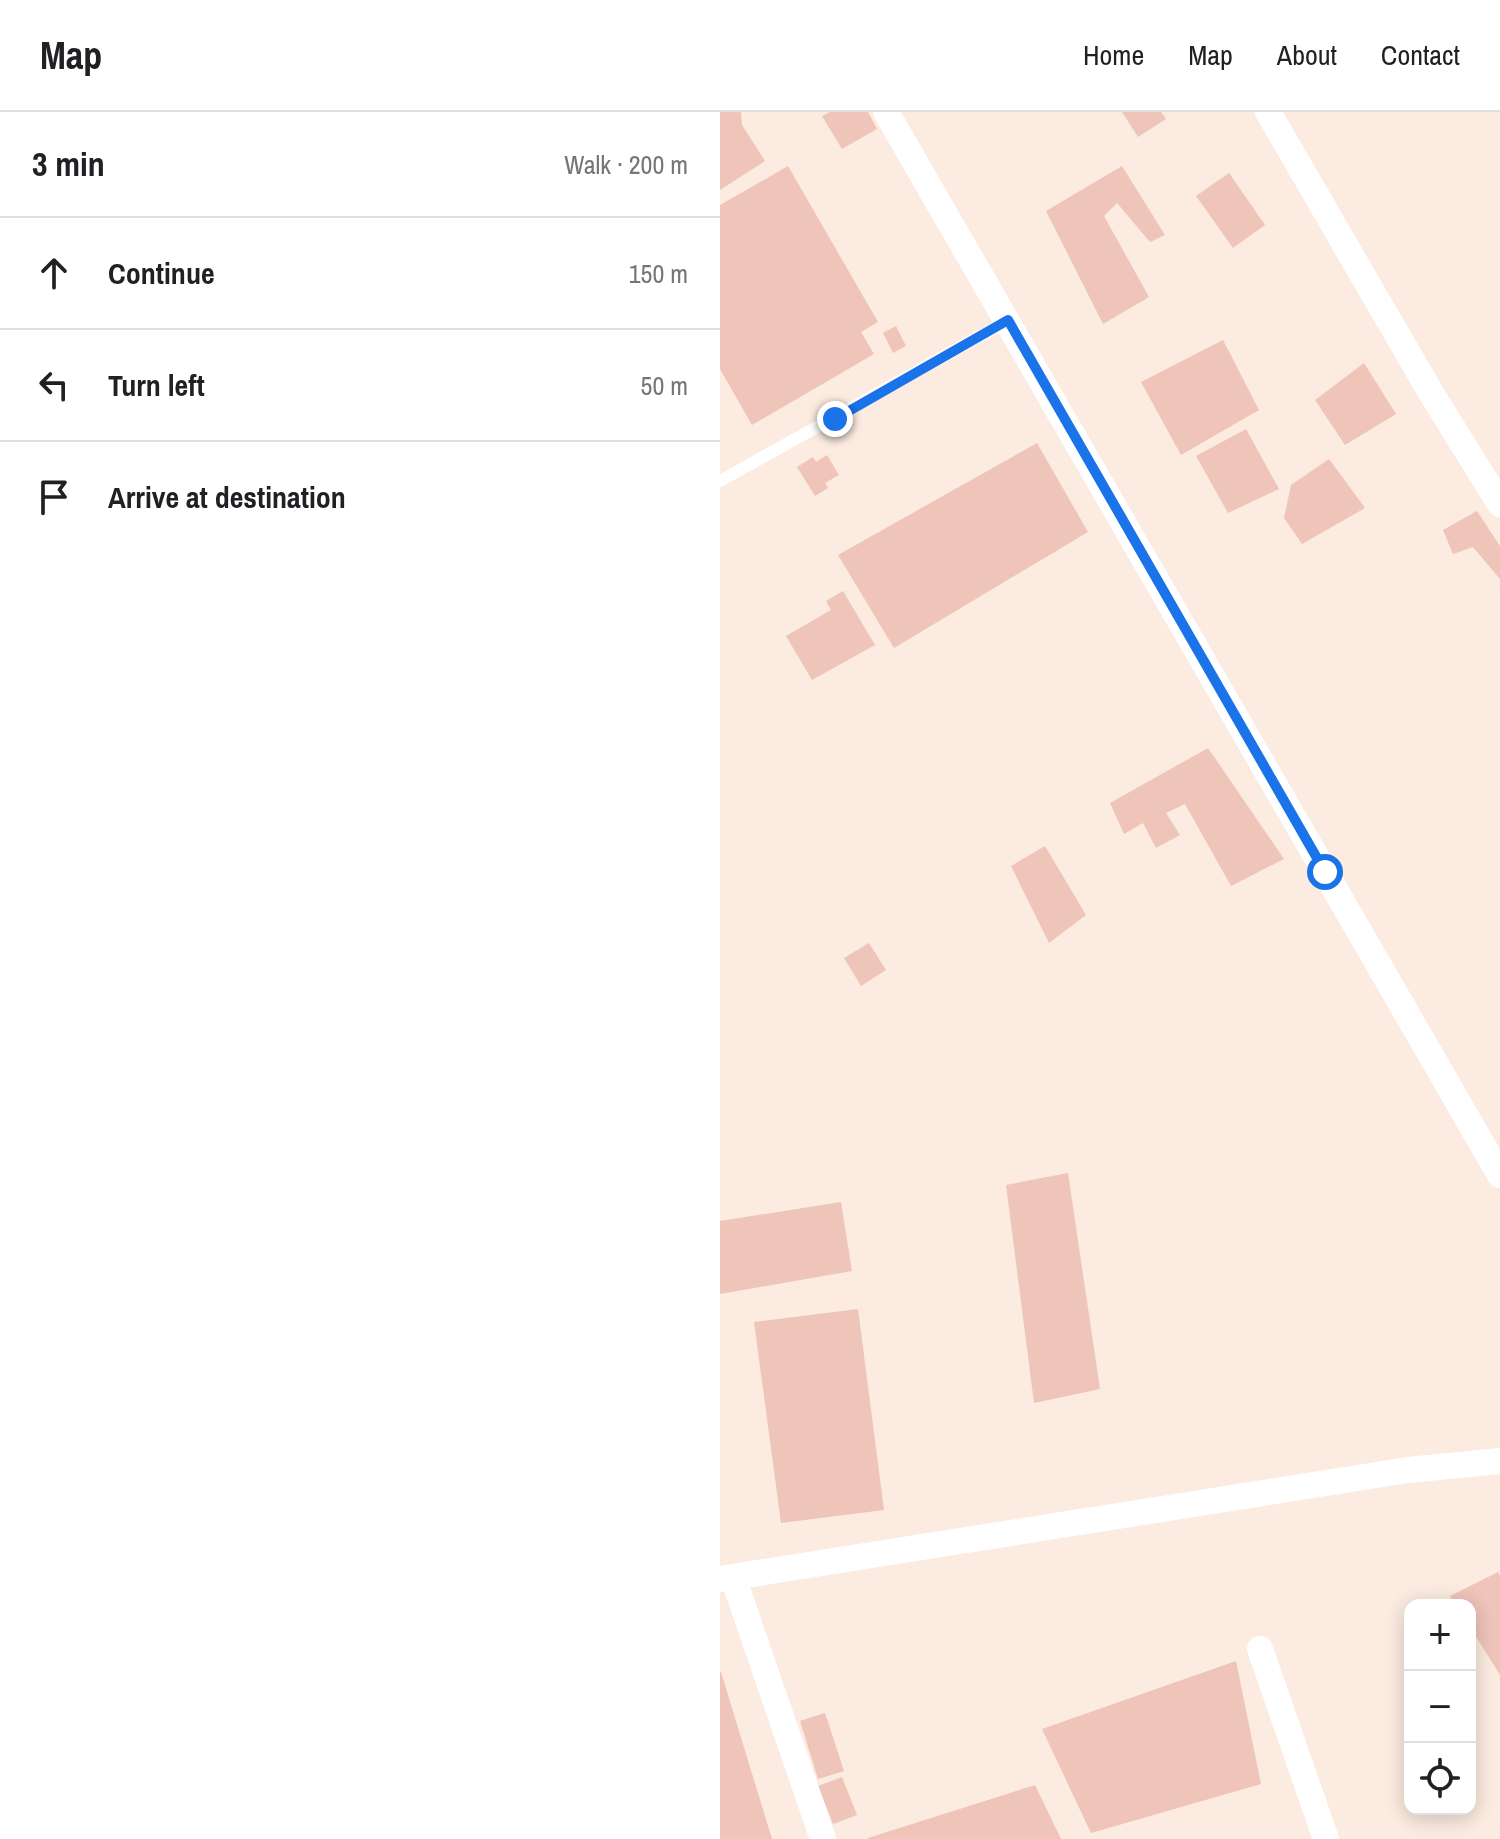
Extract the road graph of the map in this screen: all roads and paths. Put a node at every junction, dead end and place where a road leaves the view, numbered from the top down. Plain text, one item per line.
1 (886, 112) edge
2 (1268, 112) edge
3 (1008, 320) junction
4 (720, 481) edge
5 (1500, 504) edge
6 (1500, 1175) edge
7 (1500, 1461) edge
8 (726, 1578) edge
9 (1260, 1649) dead end
10 (823, 1839) edge
11 (1326, 1839) edge

1 - 3 street
2 - 5 street
3 - 4 lane
3 - 6 street
7 - 8 street
8 - 10 street
9 - 11 street

